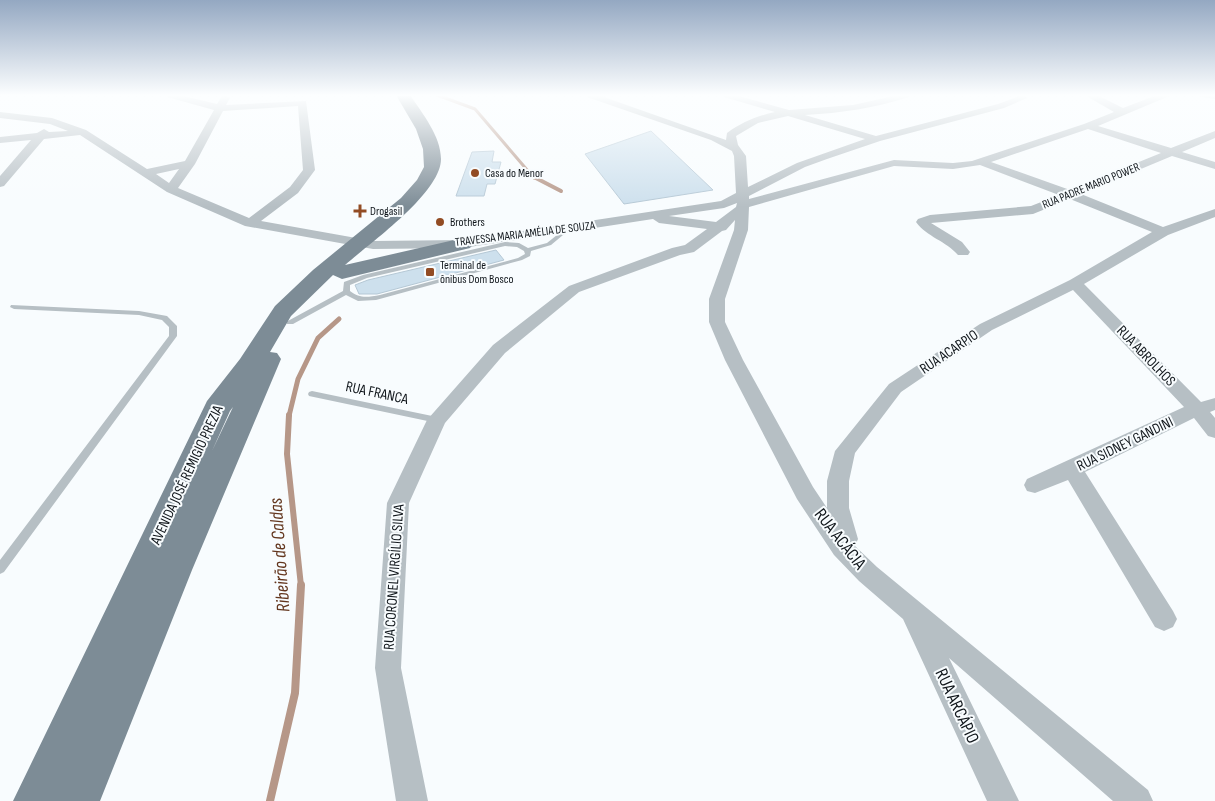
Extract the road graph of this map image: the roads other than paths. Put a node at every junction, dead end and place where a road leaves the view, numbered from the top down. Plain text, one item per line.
1 (44, 132) edge
2 (78, 132) edge
3 (82, 132) edge
4 (206, 132) edge
5 (306, 132) edge
6 (424, 132) edge
7 (434, 132) edge
8 (695, 132) edge
9 (733, 132) edge
10 (853, 132) edge
11 (901, 132) edge
12 (1069, 132) edge
13 (1107, 132) edge
14 (1215, 134) edge
15 (42, 136) junction
16 (876, 139) junction
17 (0, 140) edge
18 (733, 146) junction
19 (1170, 154) junction
20 (981, 162) junction
21 (190, 164) junction
22 (1215, 166) edge
23 (5, 170) edge
24 (144, 173) junction
25 (0, 182) edge
26 (171, 189) junction
27 (1072, 195) junction
28 (742, 203) junction
29 (692, 214) junction
30 (1213, 215) edge
31 (250, 223) junction
32 (722, 226) junction
33 (567, 229) junction
34 (1163, 232) junction
35 (366, 244) junction
36 (462, 244) junction
37 (527, 250) junction
38 (677, 251) junction
39 (963, 252) dead end
40 (344, 282) junction
41 (1075, 283) junction
42 (14, 307) dead end
43 (312, 394) dead end
44 (1206, 407) edge
45 (437, 420) junction
46 (1215, 431) edge
47 (1072, 469) junction
48 (1035, 485) dead end
49 (842, 548) junction
50 (0, 569) edge
51 (912, 611) junction
52 (1164, 618) dead end
53 (36, 801) edge
54 (77, 801) edge
55 (412, 801) edge
56 (1003, 801) edge
57 (1137, 801) edge

1 - 15 street
2 - 15 street
3 - 24 street, TRAVESSA MARIA AMÉLIA DE SOUZA
4 - 21 street
5 - 31 street
6 - 35 main road, AVENIDA JOSÉ REMIGIO PREZIA
7 - 35 main road
8 - 18 street
9 - 18 street
10 - 16 street
11 - 16 street
12 - 20 street
13 - 19 street
14 - 19 street, RUA PADRE MARIO POWER
15 - 17 street
15 - 23 street
16 - 28 street
18 - 28 street
19 - 22 street
19 - 27 street, RUA PADRE MARIO POWER
20 - 27 street
20 - 28 street
21 - 24 street
21 - 26 street
23 - 25 street
24 - 26 street, TRAVESSA MARIA AMÉLIA DE SOUZA
26 - 31 street, TRAVESSA MARIA AMÉLIA DE SOUZA
27 - 34 street
27 - 39 street, RUA PADRE MARIO POWER
28 - 29 street
28 - 32 street, RUA CORONEL VIRGÍLIO SILVA
28 - 49 street, RUA ACÁCIA
29 - 32 street, TRAVESSA MARIA AMÉLIA DE SOUZA
29 - 32 street
29 - 33 street, TRAVESSA MARIA AMÉLIA DE SOUZA
29 - 38 street
30 - 34 street, RUA ACARPIO
31 - 35 street, TRAVESSA MARIA AMÉLIA DE SOUZA
32 - 38 street, RUA CORONEL VIRGÍLIO SILVA
33 - 36 street, TRAVESSA MARIA AMÉLIA DE SOUZA
33 - 37 lane
34 - 41 street, RUA ACARPIO
35 - 36 street, TRAVESSA MARIA AMÉLIA DE SOUZA
35 - 40 main road, AVENIDA JOSÉ REMIGIO PREZIA
35 - 53 main road, AVENIDA JOSÉ REMIGIO PREZIA
36 - 40 main road
37 - 40 lane
37 - 40 lane
38 - 45 street, RUA CORONEL VIRGÍLIO SILVA
40 - 54 main road, AVENIDA JOSÉ REMIGIO PREZIA
41 - 44 street, RUA ABROLHOS
41 - 49 street, RUA ACARPIO
42 - 50 lane
43 - 45 lane, RUA FRANCA
44 - 46 street, RUA ABROLHOS
44 - 47 street, RUA SIDNEY GANDINI
45 - 55 street, RUA CORONEL VIRGÍLIO SILVA
47 - 48 street, RUA SIDNEY GANDINI
47 - 52 street
49 - 51 street, RUA ACÁCIA
51 - 56 street, RUA ARCÁPIO
51 - 57 street, RUA ACÁCIA

